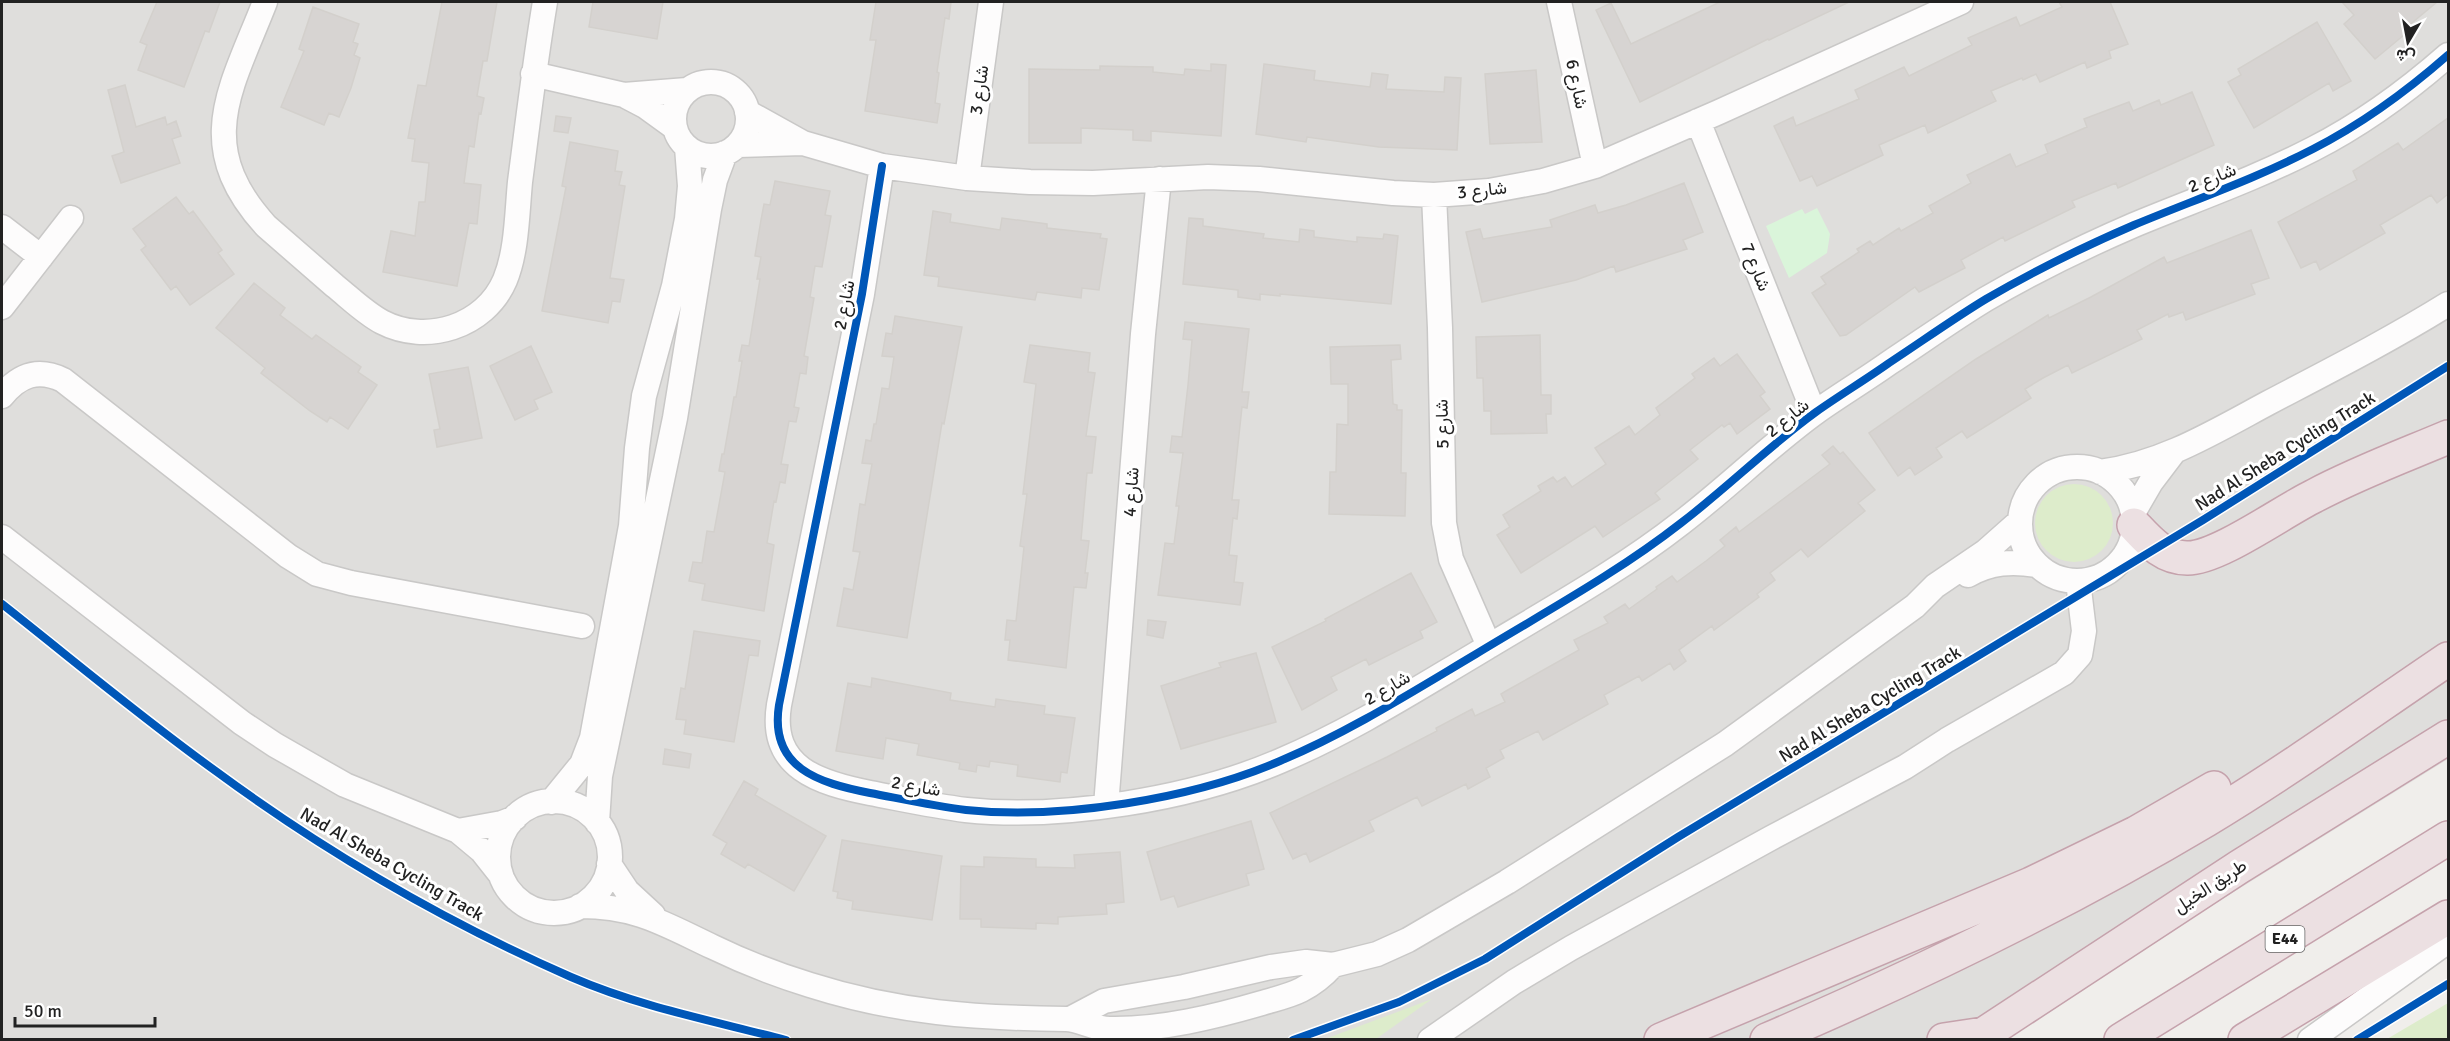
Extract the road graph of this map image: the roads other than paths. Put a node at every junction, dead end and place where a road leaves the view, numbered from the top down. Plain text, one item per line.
1 (265, 2) edge
2 (545, 2) edge
3 (991, 2) edge
4 (1559, 2) edge
5 (1961, 2) edge
6 (2448, 55) edge
7 (533, 74) junction
8 (687, 90) junction
9 (624, 95) junction
10 (747, 112) junction
11 (1698, 121) junction
12 (680, 137) junction
13 (803, 144) junction
14 (732, 149) junction
15 (882, 166) junction
16 (1595, 166) junction
17 (967, 178) junction
18 (1159, 179) junction
19 (1434, 195) junction
20 (71, 218) dead end
21 (2, 227) edge
22 (41, 257) junction
23 (2448, 304) edge
24 (2, 307) edge
25 (2, 396) edge
26 (644, 396) junction
27 (678, 402) junction
28 (1814, 413) junction
29 (2448, 437) edge
30 (2173, 453) junction
31 (2100, 472) junction
32 (2133, 519) junction
33 (2020, 521) junction
34 (2, 537) edge
35 (2037, 565) junction
36 (2078, 580) junction
37 (1915, 606) junction
38 (582, 626) dead end
39 (1489, 646) junction
40 (2448, 659) edge
41 (2361, 717) junction
42 (2448, 737) edge
43 (551, 802) junction
44 (1106, 806) junction
45 (514, 818) junction
46 (597, 822) junction
47 (458, 831) junction
48 (2448, 838) edge
49 (609, 864) junction
50 (501, 875) junction
51 (580, 906) junction
52 (2448, 917) edge
53 (664, 922) junction
54 (2448, 941) edge
55 (1333, 965) junction
56 (1167, 990) junction
57 (1070, 1019) junction
58 (1175, 1023) junction
59 (1979, 1037) edge
60 (1430, 1040) edge
61 (1661, 1040) edge
62 (1767, 1040) edge
63 (1944, 1040) edge
64 (2121, 1040) edge
65 (2245, 1040) edge
66 (2310, 1040) edge

1 - 7 street
2 - 7 street
3 - 17 street, شارع 3
4 - 16 street, شارع 6
5 - 11 street, شارع 3
6 - 28 street, شارع 2
7 - 9 street
8 - 9 street
8 - 10 street
8 - 12 street
9 - 12 street
10 - 13 street
10 - 14 street
11 - 16 street, شارع 3
11 - 28 street, شارع 7
12 - 14 street
12 - 26 street
13 - 14 street
13 - 15 street, شارع 3
14 - 27 street
15 - 17 street, شارع 3
15 - 44 street, شارع 2
16 - 19 street, شارع 3
17 - 18 street, شارع 3
18 - 19 street, شارع 3
18 - 44 street, شارع 4
19 - 39 street, شارع 5
20 - 22 street
21 - 22 street
22 - 24 street
23 - 30 street
25 - 38 street
26 - 27 street
26 - 43 street
27 - 46 street
28 - 39 street, شارع 2
29 - 32 highway
30 - 31 street
30 - 32 street
31 - 32 street
31 - 33 street
32 - 36 street
33 - 35 street
33 - 37 street
34 - 47 street
35 - 36 street
35 - 37 street
36 - 60 street
37 - 55 street
39 - 44 street, شارع 2
40 - 41 highway
41 - 61 highway
41 - 62 highway
42 - 59 highway, طريق الخيل
43 - 45 street
43 - 46 street
45 - 47 street
45 - 50 street
46 - 49 street
47 - 50 street
48 - 64 highway, E44
49 - 51 street
49 - 53 street
50 - 51 street
51 - 53 street
52 - 65 highway
53 - 57 street
54 - 66 street
55 - 56 street
55 - 58 street
56 - 57 street
56 - 58 street
57 - 58 street
59 - 63 highway

